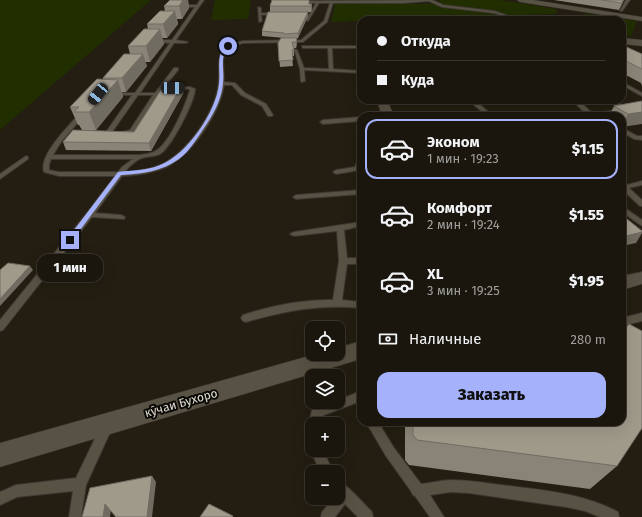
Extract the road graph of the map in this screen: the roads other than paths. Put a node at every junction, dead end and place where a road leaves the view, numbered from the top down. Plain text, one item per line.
1 (202, 0) edge
2 (294, 0) edge
3 (429, 0) edge
4 (520, 0) edge
5 (628, 0) edge
6 (413, 1) edge
7 (318, 2) junction
8 (332, 2) junction
9 (198, 6) junction
10 (173, 7) edge
11 (259, 8) dead end
12 (583, 10) junction
13 (621, 10) edge
14 (260, 14) junction
15 (280, 14) edge
16 (303, 14) edge
17 (310, 14) junction
18 (504, 15) dead end
19 (575, 16) edge
20 (622, 16) edge
21 (626, 17) edge
22 (642, 19) edge
23 (308, 20) edge
24 (260, 21) dead end
25 (180, 22) edge
26 (187, 22) junction
27 (143, 41) edge
28 (626, 41) edge
29 (174, 42) junction
30 (186, 42) dead end
31 (642, 43) edge
32 (303, 47) dead end
33 (330, 47) junction
34 (357, 47) edge
35 (295, 50) edge
36 (150, 64) dead end
37 (157, 64) junction
38 (302, 68) junction
39 (176, 69) dead end
40 (331, 69) junction
41 (357, 72) edge
42 (303, 81) dead end
43 (221, 83) junction
44 (626, 85) edge
45 (160, 88) junction
46 (106, 94) edge
47 (136, 94) junction
48 (156, 94) junction
49 (642, 95) edge
50 (476, 104) edge
51 (580, 104) edge
52 (617, 104) edge
53 (89, 105) edge
54 (642, 107) edge
55 (627, 110) junction
56 (486, 112) edge
57 (590, 112) edge
58 (616, 112) edge
59 (270, 114) dead end
60 (357, 120) edge
61 (323, 122) dead end
62 (626, 132) edge
63 (66, 134) junction
64 (73, 134) edge
65 (94, 134) edge
66 (108, 134) junction
67 (642, 138) edge
68 (48, 157) junction
69 (139, 157) junction
70 (26, 158) dead end
71 (357, 169) edge
72 (336, 172) dead end
73 (120, 174) junction
74 (0, 177) edge
75 (642, 183) edge
76 (626, 187) edge
77 (626, 189) edge
78 (357, 192) edge
79 (296, 197) dead end
80 (642, 204) edge
81 (626, 211) edge
82 (90, 215) junction
83 (121, 217) dead end
84 (642, 224) edge
85 (357, 225) edge
86 (340, 228) junction
87 (294, 234) dead end
88 (343, 261) junction
89 (357, 261) edge
90 (642, 278) edge
91 (626, 282) edge
92 (337, 303) junction
93 (357, 305) edge
94 (642, 317) edge
95 (246, 318) dead end
96 (626, 321) edge
97 (0, 327) edge
98 (357, 351) edge
99 (357, 399) edge
100 (316, 417) edge
101 (108, 423) junction
102 (374, 426) edge
103 (0, 455) edge
104 (80, 484) junction
105 (418, 491) junction
106 (345, 494) edge
107 (0, 499) edge
108 (334, 505) edge
109 (75, 517) edge
110 (327, 517) edge
111 (367, 517) edge
112 (438, 517) edge
113 (613, 517) edge

1 - 9 lane
2 - 7 lane
3 - 6 lane
3 - 18 lane
4 - 12 street
5 - 13 lane
6 - 8 lane
7 - 8 lane
7 - 17 lane
8 - 43 lane
9 - 10 lane
9 - 26 lane
11 - 14 lane
12 - 19 lane
12 - 20 street
14 - 15 lane
14 - 24 lane
16 - 17 lane
17 - 23 lane
21 - 22 street
25 - 26 lane
26 - 29 lane
27 - 29 lane
28 - 31 street
29 - 30 lane
29 - 37 lane
32 - 33 lane
33 - 34 lane
33 - 40 lane
35 - 38 lane
36 - 37 lane
37 - 47 lane
38 - 40 lane
38 - 42 lane
39 - 45 lane
40 - 41 lane
43 - 59 lane
43 - 73 lane
44 - 49 lane
45 - 48 lane
45 - 69 lane
46 - 47 lane
47 - 48 lane
47 - 66 lane
48 - 66 lane
50 - 56 lane
51 - 57 lane
52 - 55 lane
53 - 63 lane
54 - 55 lane
55 - 58 lane
60 - 61 lane
62 - 67 lane
63 - 64 lane
63 - 68 lane
65 - 66 lane
68 - 69 lane
68 - 73 lane
69 - 73 lane
70 - 74 lane
71 - 72 lane
73 - 82 lane
75 - 76 lane
77 - 80 lane
78 - 79 lane
81 - 84 lane
82 - 83 lane
82 - 97 lane
85 - 86 lane
86 - 87 lane
86 - 88 lane
88 - 89 lane
88 - 92 lane
90 - 91 street
92 - 93 lane
92 - 95 lane
94 - 96 lane
98 - 101 street, кӯчаи Бухоро
99 - 100 lane
101 - 103 street, кӯчаи Бухоро
101 - 104 lane
102 - 105 lane
104 - 107 lane
104 - 109 lane
105 - 112 lane
105 - 113 lane
106 - 111 lane
108 - 110 lane

